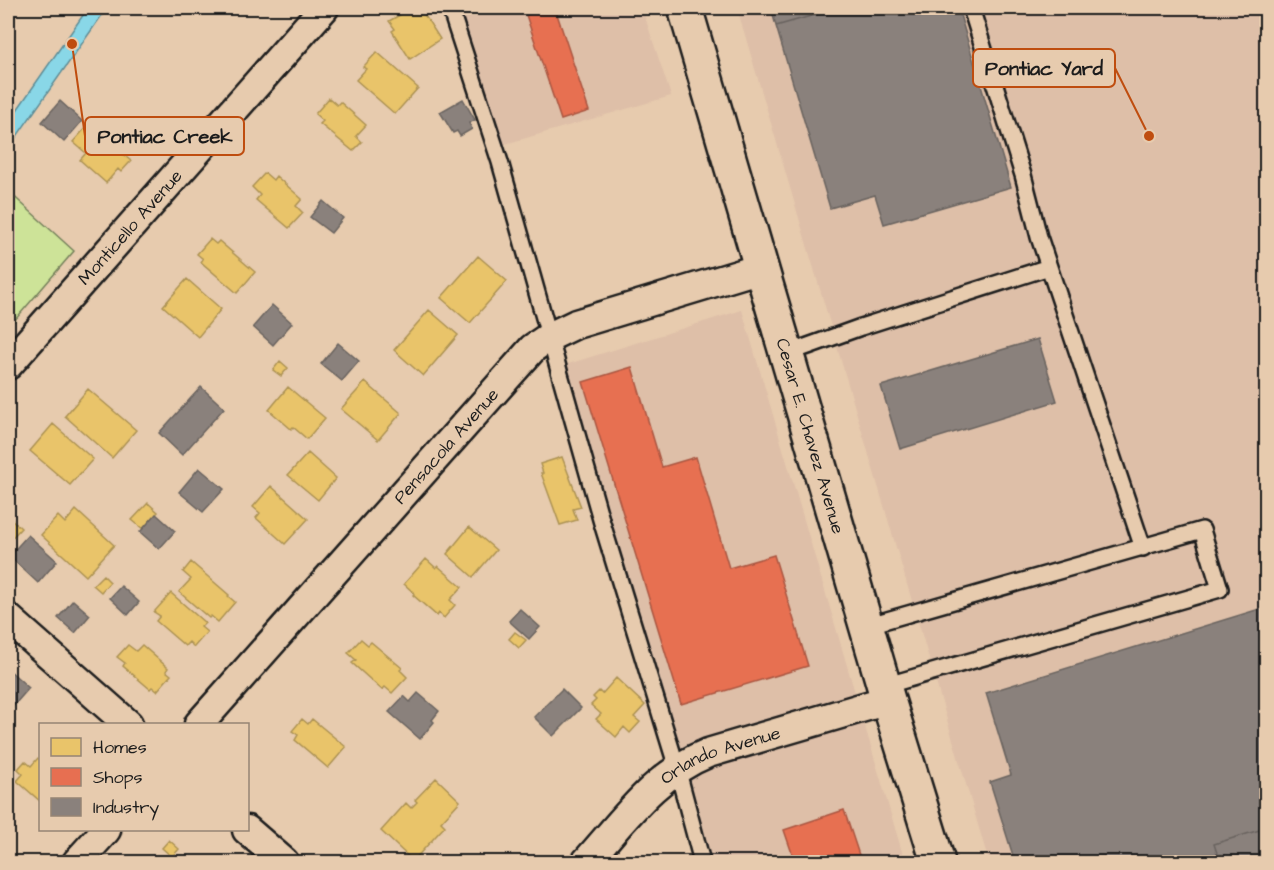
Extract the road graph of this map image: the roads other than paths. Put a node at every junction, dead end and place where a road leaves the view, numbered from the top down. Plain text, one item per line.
1 (324, 8) edge
2 (450, 8) edge
3 (685, 8) edge
4 (971, 8) edge
5 (1049, 267) junction
6 (761, 268) junction
7 (549, 337) junction
8 (786, 354) junction
9 (8, 365) edge
10 (1143, 548) junction
11 (8, 618) edge
12 (866, 626) junction
13 (886, 693) junction
14 (127, 723) edge
15 (200, 723) edge
16 (676, 768) junction
17 (105, 831) edge
18 (248, 831) edge
19 (77, 862) edge
20 (284, 862) edge
21 (586, 862) edge
22 (702, 862) edge
23 (938, 862) edge

1 - 9 street, Monticello Avenue
2 - 7 lane
3 - 6 main road, Cesar E. Chavez Avenue
4 - 5 lane
5 - 8 lane
5 - 10 lane
6 - 7 street, Pensacola Avenue
6 - 8 main road, Cesar E. Chavez Avenue
7 - 15 street, Pensacola Avenue
7 - 16 lane
8 - 12 main road, Cesar E. Chavez Avenue
10 - 12 lane
10 - 13 lane
11 - 14 street
12 - 13 main road, Cesar E. Chavez Avenue
13 - 16 street, Orlando Avenue
13 - 23 main road, Cesar E. Chavez Avenue
16 - 21 street, Orlando Avenue
16 - 22 lane
17 - 19 street
18 - 20 street

